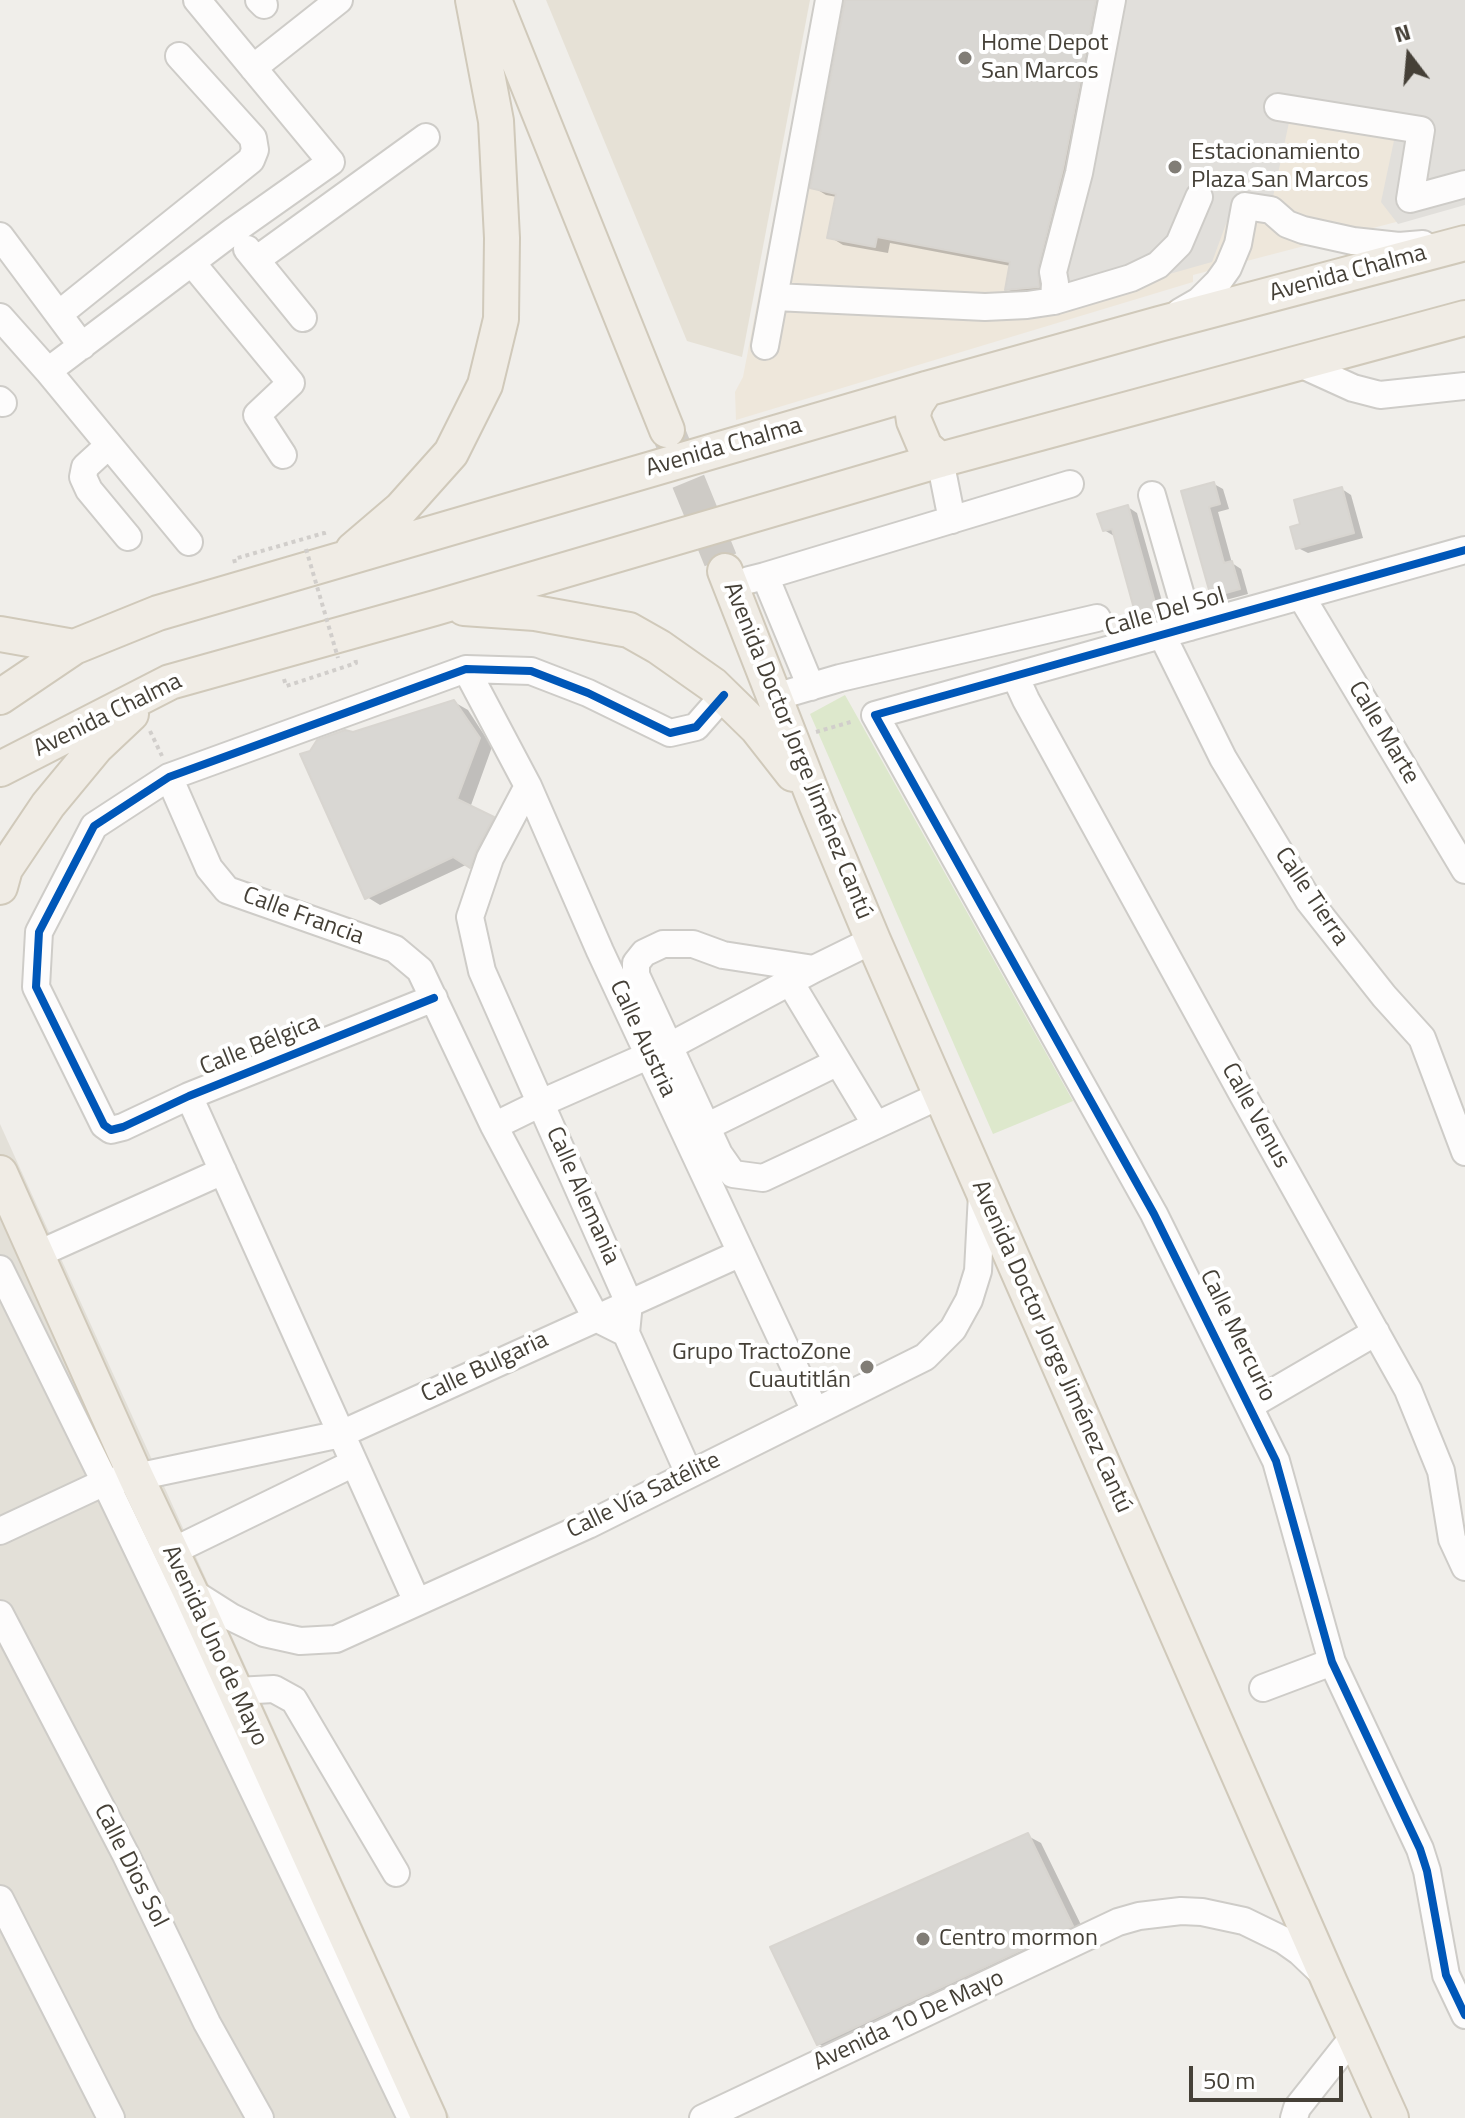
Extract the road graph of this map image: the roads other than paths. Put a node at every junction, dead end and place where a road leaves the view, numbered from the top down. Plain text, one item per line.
1 (197, 0) edge
2 (339, 0) edge
3 (473, 0) edge
4 (494, 0) edge
5 (829, 0) edge
6 (1112, 0) edge
7 (179, 56) dead end
8 (253, 68) junction
9 (1278, 107) dead end
10 (426, 137) dead end
11 (1465, 184) edge
12 (1199, 197) dead end
13 (232, 232) junction
14 (0, 236) edge
15 (1465, 243) edge
16 (256, 260) junction
17 (192, 263) junction
18 (775, 297) junction
19 (1054, 301) junction
20 (59, 314) junction
21 (0, 317) edge
22 (303, 318) dead end
23 (1465, 318) edge
24 (1159, 324) junction
25 (82, 346) junction
26 (765, 346) dead end
27 (1298, 363) junction
28 (48, 371) junction
29 (1461, 380) edge
30 (926, 389) junction
31 (667, 430) tunnel mouth
32 (108, 446) junction
33 (283, 455) dead end
34 (940, 460) junction
35 (1070, 484) dead end
36 (1152, 495) dead end
37 (952, 520) junction
38 (128, 537) dead end
39 (189, 542) dead end
40 (1465, 550) edge
41 (344, 558) junction
42 (765, 576) junction
43 (728, 577) joint
44 (1301, 596) junction
45 (435, 608) junction
46 (1097, 618) dead end
47 (1190, 627) junction
48 (0, 634) edge
49 (1162, 635) junction
50 (74, 647) junction
51 (466, 669) junction
52 (1015, 676) junction
53 (170, 682) junction
54 (811, 687) junction
55 (724, 695) junction
56 (0, 697) edge
57 (775, 697) junction
58 (875, 715) joint
59 (0, 769) edge
60 (169, 777) junction
61 (528, 786) junction
62 (817, 806) junction
63 (1465, 870) edge
64 (0, 887) edge
65 (873, 940) junction
66 (814, 969) junction
67 (790, 982) junction
68 (434, 998) junction
69 (658, 1051) junction
70 (838, 1062) junction
71 (941, 1095) junction
72 (189, 1096) junction
73 (541, 1103) junction
74 (876, 1125) junction
75 (494, 1126) junction
76 (706, 1127) junction
77 (1465, 1152) edge
78 (223, 1171) junction
79 (0, 1173) edge
80 (982, 1190) junction
81 (741, 1253) junction
82 (38, 1254) junction
83 (0, 1269) edge
84 (629, 1303) junction
85 (596, 1318) junction
86 (1376, 1332) junction
87 (626, 1333) junction
88 (1249, 1406) junction
89 (815, 1411) junction
90 (341, 1434) junction
91 (354, 1463) junction
92 (689, 1474) junction
93 (121, 1480) junction
94 (1, 1529) edge
95 (1459, 1537) edge
96 (171, 1552) junction
97 (1465, 1567) edge
98 (190, 1591) junction
99 (417, 1602) junction
100 (0, 1614) edge
101 (1332, 1662) junction
102 (1263, 1688) dead end
103 (236, 1691) junction
104 (396, 1873) dead end
105 (0, 1899) edge
106 (1330, 1983) junction
107 (1465, 2015) edge
108 (1354, 2036) junction
109 (111, 2118) edge
110 (260, 2118) edge
111 (411, 2118) edge
112 (429, 2118) edge
113 (703, 2118) edge
114 (1294, 2118) edge
115 (1391, 2118) edge

1 - 8 street
2 - 8 street
3 - 41 main road
4 - 31 main road
5 - 18 street
6 - 19 street
7 - 20 street
8 - 13 street
9 - 11 street
10 - 16 street
12 - 19 street
13 - 16 street
13 - 17 street
14 - 20 street
15 - 24 main road, Avenida Chalma
15 - 24 street
16 - 22 street
17 - 25 street
17 - 33 street
18 - 19 street
18 - 26 street
20 - 25 street
21 - 28 street
23 - 27 main road, Avenida Chalma
24 - 30 main road, Avenida Chalma
25 - 28 street
27 - 29 street
27 - 34 main road, Avenida Chalma
28 - 32 street
30 - 34 main road
30 - 41 main road, Avenida Chalma
32 - 38 street
32 - 39 street
34 - 37 street
34 - 45 main road, Avenida Chalma
35 - 37 street
36 - 47 street
37 - 42 street
40 - 44 street, Calle Del Sol
41 - 50 main road, Avenida Chalma
42 - 43 street
42 - 54 street
43 - 57 main road, Avenida Doctor Jorge Jiménez Cantú
44 - 47 street, Calle Del Sol
44 - 63 street, Calle Marte
45 - 53 main road, Avenida Chalma
45 - 55 main road
46 - 54 street
47 - 49 street, Calle Del Sol
48 - 50 main road
49 - 52 street, Calle Del Sol
49 - 77 street, Calle Tierra
50 - 56 main road, Avenida Chalma
51 - 55 street
51 - 60 street
51 - 61 street, Calle Austria
52 - 58 street, Calle Del Sol
52 - 86 street, Calle Venus
53 - 59 main road, Avenida Chalma
53 - 64 main road
54 - 57 street
55 - 62 main road
57 - 62 main road, Avenida Doctor Jorge Jiménez Cantú
58 - 88 street, Calle Mercurio
60 - 68 street, Calle Francia
60 - 72 street, Calle Bélgica
61 - 69 street, Calle Austria
61 - 73 street, Calle Alemania
62 - 65 main road, Avenida Doctor Jorge Jiménez Cantú
65 - 66 street
65 - 71 main road, Avenida Doctor Jorge Jiménez Cantú
66 - 67 street
66 - 69 street
67 - 69 street
67 - 70 street
68 - 72 street, Calle Bélgica
68 - 75 street, Calle Francia
69 - 73 street
69 - 76 street
69 - 81 street, Calle Austria
70 - 74 street
70 - 76 street
71 - 74 street
71 - 80 main road, Avenida Doctor Jorge Jiménez Cantú
72 - 78 street
73 - 75 street
73 - 84 street, Calle Alemania
74 - 76 street
75 - 85 street, Calle Francia
78 - 82 street
78 - 90 street
79 - 82 main road, Avenida Uno de Mayo
80 - 89 street, Calle Vía Satélite
80 - 106 main road, Avenida Doctor Jorge Jiménez Cantú
81 - 84 street, Calle Bulgaria
81 - 89 street, Calle Austria
82 - 93 main road, Avenida Uno de Mayo
83 - 93 street
84 - 85 street, Calle Bulgaria
84 - 87 street, Calle Alemania
85 - 87 street
85 - 90 street, Calle Bulgaria
86 - 88 street
86 - 95 street, Calle Venus
87 - 92 street, Calle Alemania
88 - 101 street, Calle Mercurio
89 - 92 street, Calle Vía Satélite
90 - 91 street
90 - 93 street, Calle Bulgaria
91 - 96 street
91 - 99 street
92 - 99 street, Calle Vía Satélite
93 - 94 street, Calle Bulgaria
93 - 96 main road, Avenida Uno de Mayo
93 - 111 street
95 - 97 street, Calle Venus
96 - 98 main road, Avenida Uno de Mayo
98 - 99 street, Calle Vía Satélite
98 - 103 main road, Avenida Uno de Mayo
100 - 110 street, Calle Dios Sol
101 - 102 street
101 - 107 street, Calle Mercurio
103 - 104 street
103 - 112 main road, Avenida Uno de Mayo
105 - 109 street
106 - 108 main road, Avenida Doctor Jorge Jiménez Cantú
106 - 113 street, Avenida 10 De Mayo
108 - 114 street
108 - 115 main road, Avenida Doctor Jorge Jiménez Cantú

